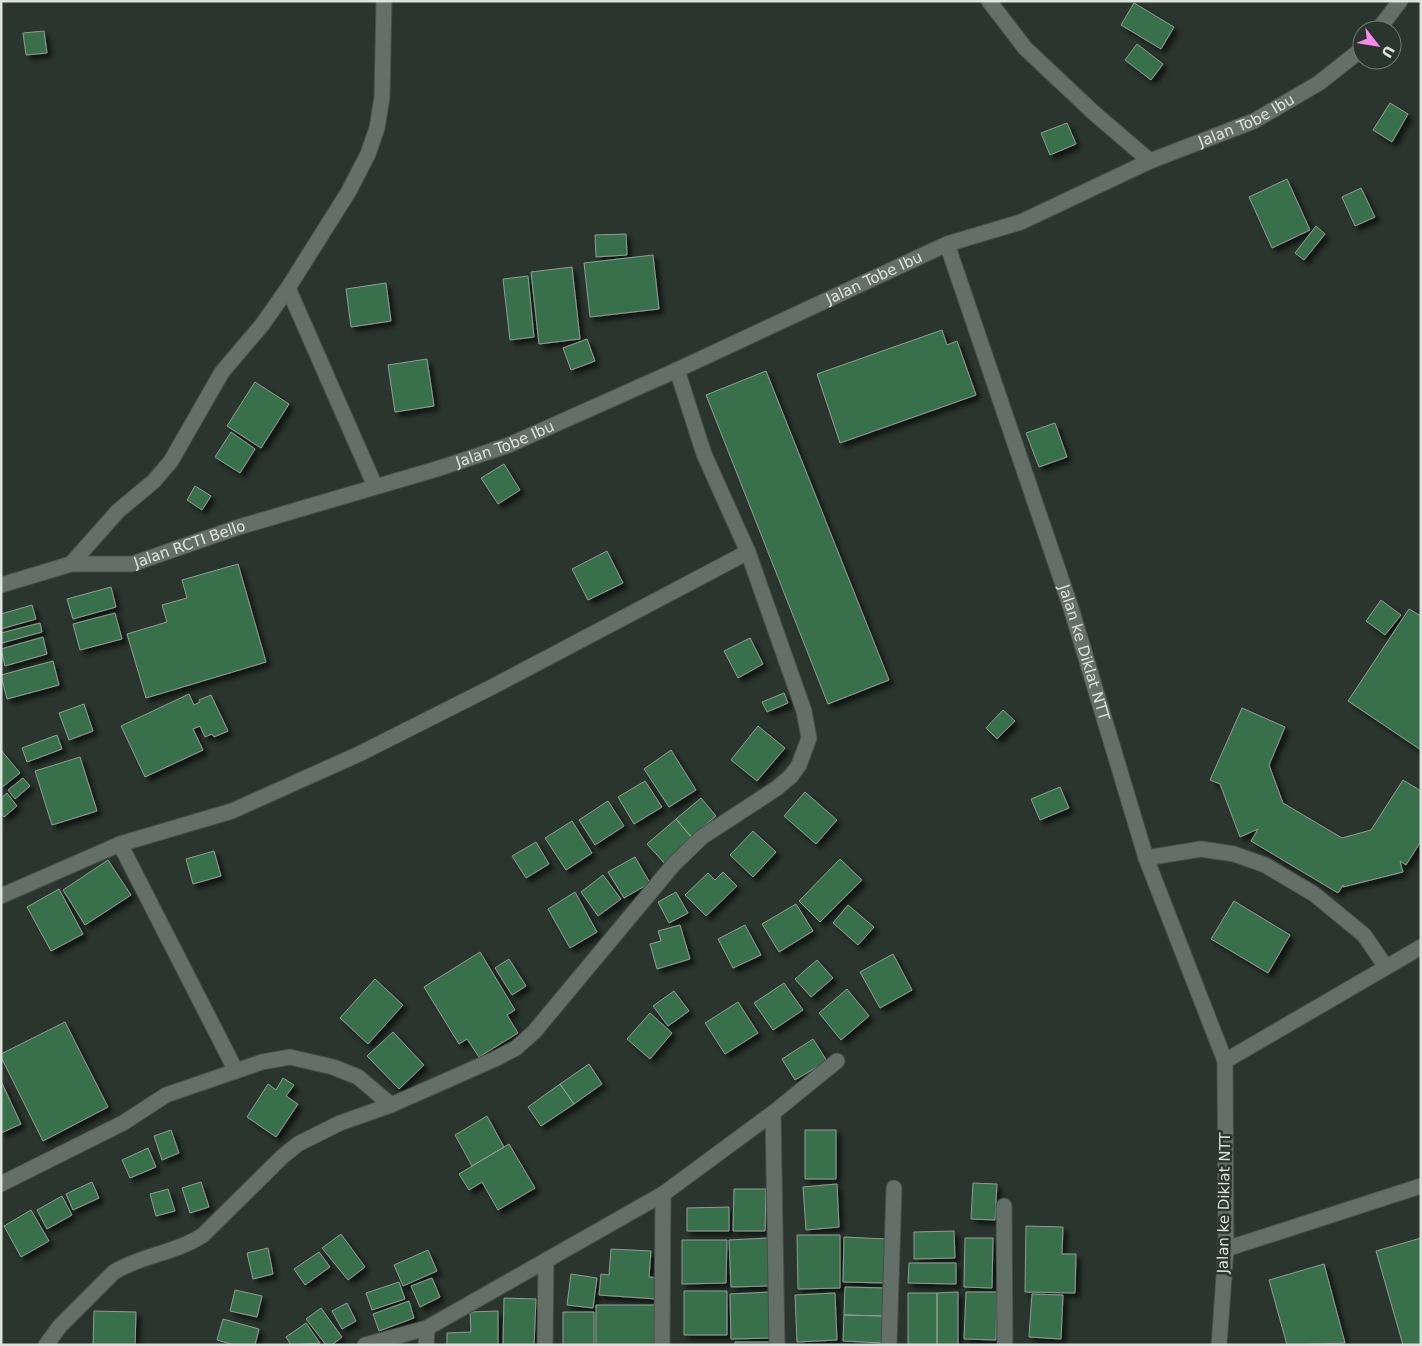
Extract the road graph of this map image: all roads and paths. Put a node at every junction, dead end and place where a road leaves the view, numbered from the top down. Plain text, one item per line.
1 (384, 1) edge
2 (989, 1) edge
3 (1400, 1) edge
4 (1386, 20) edge
5 (1352, 57) edge
6 (1150, 161) junction
7 (947, 244) junction
8 (288, 288) junction
9 (677, 370) junction
10 (375, 486) junction
11 (748, 552) junction
12 (70, 564) junction
13 (1, 585) edge
14 (120, 844) junction
15 (1146, 858) junction
16 (1, 896) edge
17 (1421, 948) edge
18 (1386, 967) junction
19 (837, 1061) dead end
20 (1225, 1061) junction
21 (236, 1071) junction
22 (391, 1104) junction
23 (773, 1113) junction
24 (1, 1184) edge
25 (1421, 1186) edge
26 (894, 1188) dead end
27 (663, 1194) junction
28 (1004, 1206) dead end
29 (1226, 1249) junction
30 (546, 1260) junction
31 (427, 1328) junction
32 (46, 1345) edge
33 (365, 1345) edge
34 (426, 1345) edge
35 (545, 1345) edge
36 (662, 1345) edge
37 (777, 1345) edge
38 (889, 1345) edge
39 (1005, 1345) edge
40 (1219, 1345) edge

1 - 8 street
2 - 6 street
3 - 4 street
5 - 6 street, Jalan Tobe Ibu
6 - 7 street, Jalan Tobe Ibu
7 - 9 street, Jalan Tobe Ibu
7 - 15 street, Jalan ke Diklat NTT
8 - 10 street
8 - 12 street
9 - 10 street, Jalan Tobe Ibu
9 - 11 street
10 - 12 street, Jalan RCTI Bello
11 - 14 street
11 - 22 street
12 - 13 street, Jalan RCTI Bello
14 - 16 street
14 - 21 street
15 - 18 street
15 - 20 street, Jalan ke Diklat NTT
17 - 18 street
18 - 20 street
19 - 23 street
20 - 29 street, Jalan ke Diklat NTT
21 - 22 street
21 - 24 street
22 - 32 street
23 - 27 street
23 - 37 street
25 - 29 street
26 - 38 street
27 - 30 street
27 - 36 street
28 - 39 street
29 - 40 street, Jalan ke Diklat NTT
30 - 31 street
30 - 35 street
31 - 33 street
31 - 34 street

